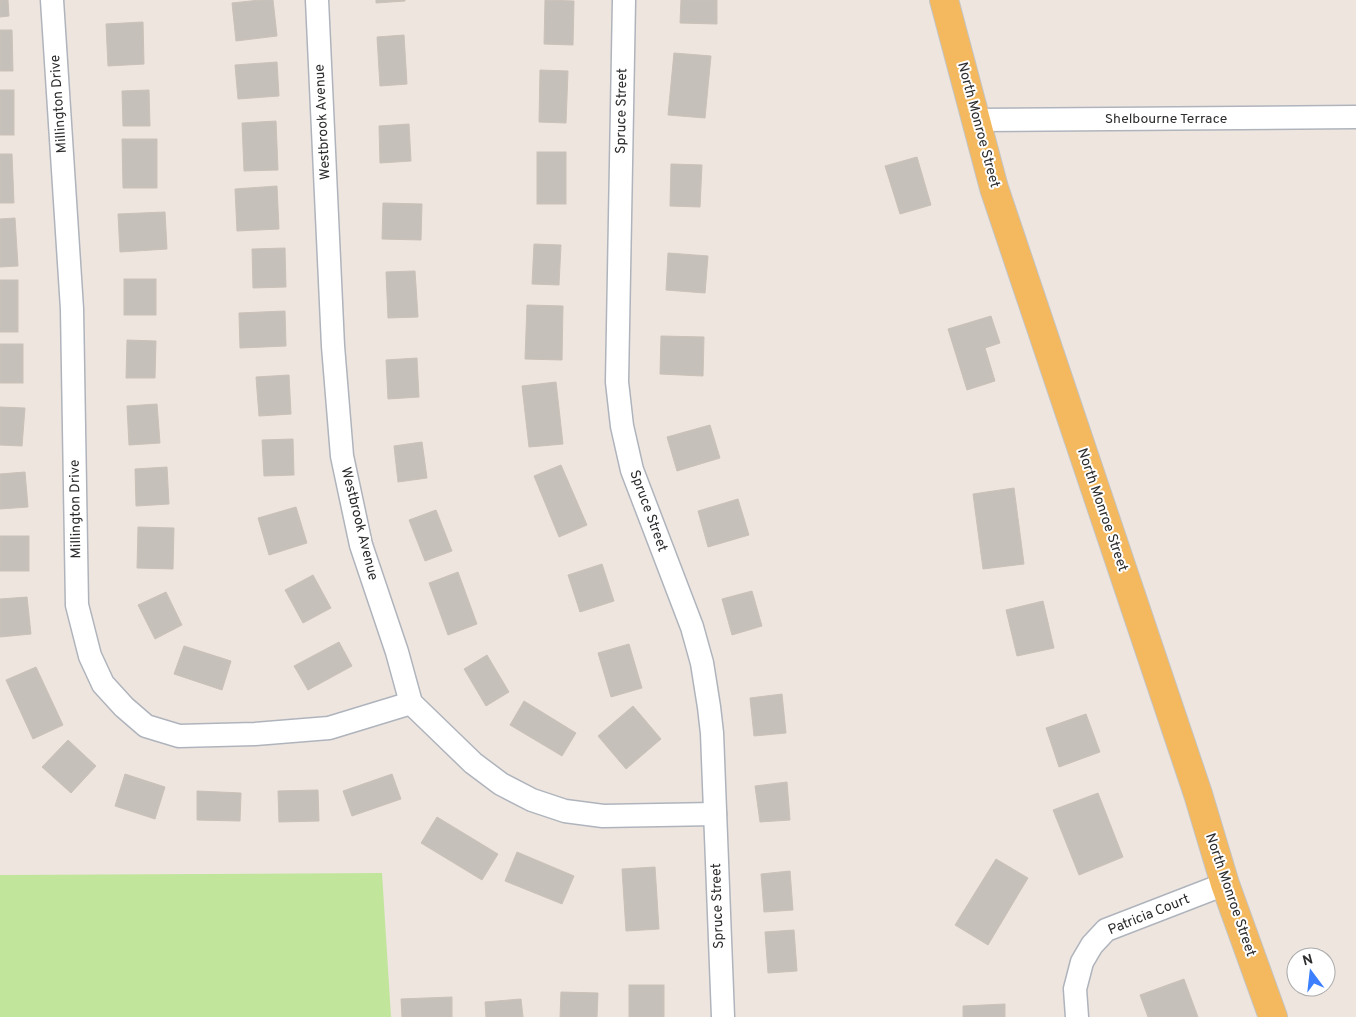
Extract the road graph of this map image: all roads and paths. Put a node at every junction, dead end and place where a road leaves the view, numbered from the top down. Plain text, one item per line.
1 (52, 0) edge
2 (317, 0) edge
3 (624, 0) edge
4 (944, 0) edge
5 (1356, 117) edge
6 (976, 120) junction
7 (411, 703) junction
8 (715, 814) junction
9 (1225, 884) junction
10 (722, 1017) edge
11 (1077, 1017) edge
12 (1273, 1017) edge

1 - 7 street, Millington Drive
2 - 7 street, Westbrook Avenue
3 - 8 street, Spruce Street
4 - 6 main road, North Monroe Street
5 - 6 street, Shelbourne Terrace
6 - 9 main road, North Monroe Street
7 - 8 street
8 - 10 street, Spruce Street
9 - 11 street, Patricia Court
9 - 12 main road, North Monroe Street

